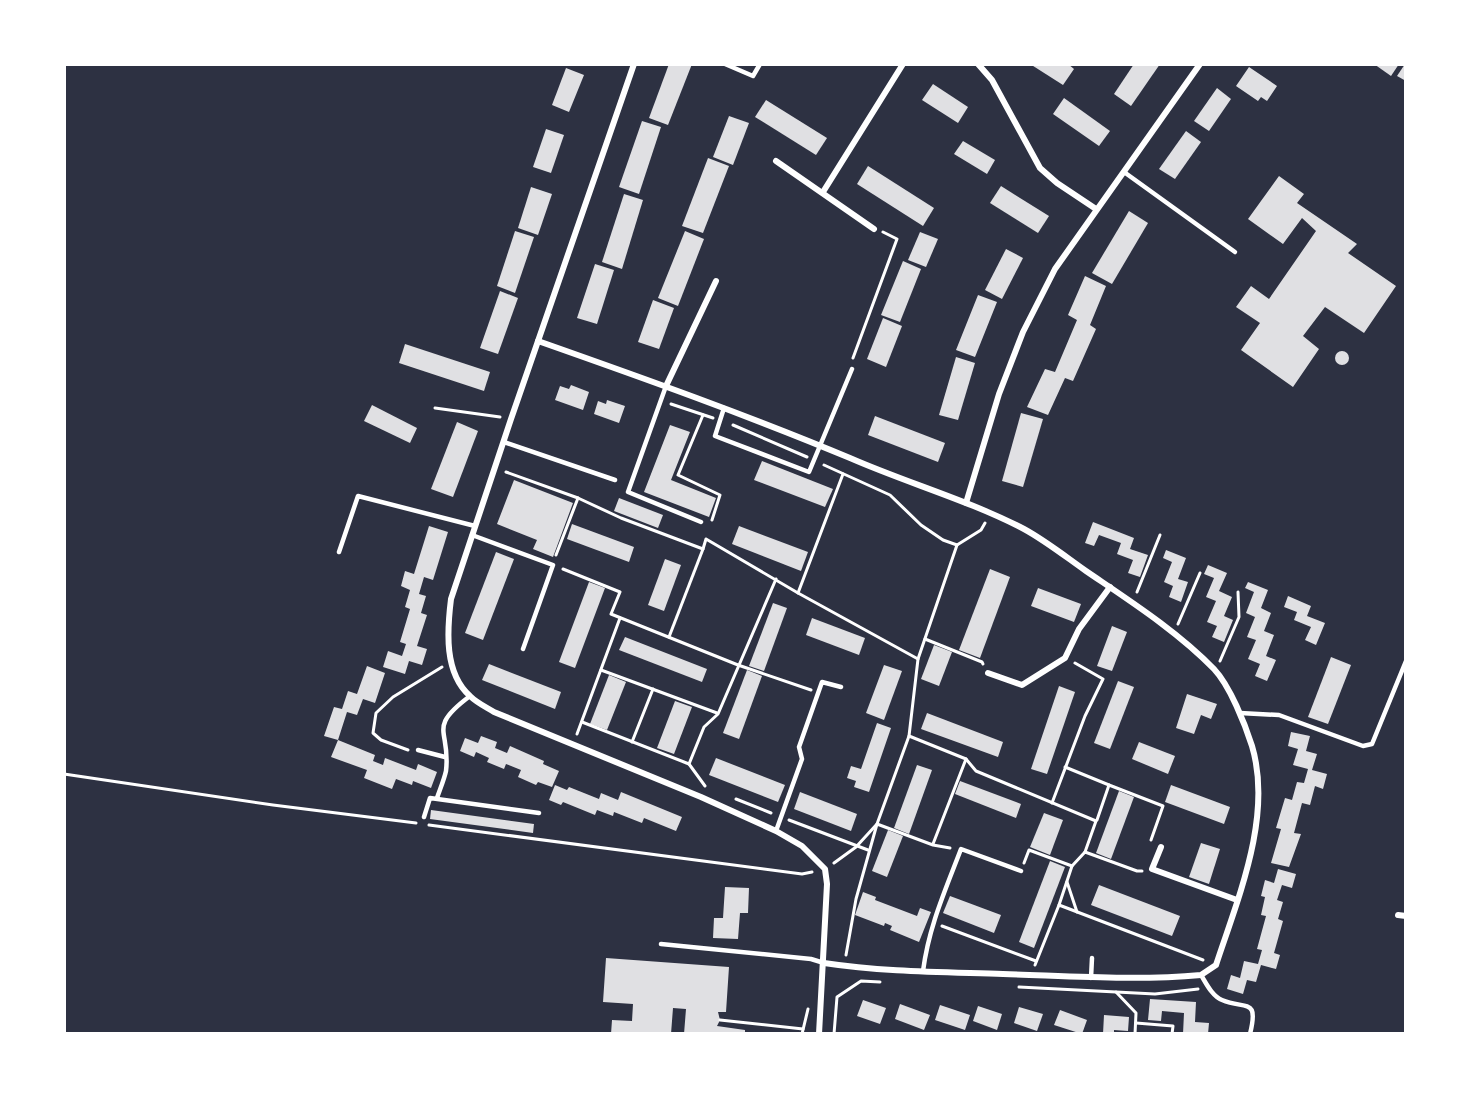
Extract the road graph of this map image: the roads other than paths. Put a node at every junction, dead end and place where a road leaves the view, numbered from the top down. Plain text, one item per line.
1 (634, 64) edge
2 (725, 64) edge
3 (760, 64) edge
4 (903, 64) edge
5 (978, 64) edge
6 (1200, 64) edge
7 (776, 161) dead end
8 (1124, 172) junction
9 (823, 192) junction
10 (1096, 209) junction
11 (874, 229) road end
12 (1235, 252) dead end
13 (716, 281) dead end
14 (538, 340) junction
15 (852, 369) road end
16 (666, 386) junction
17 (724, 408) junction
18 (504, 442) junction
19 (821, 446) junction
20 (615, 480) dead end
21 (966, 503) junction
22 (701, 522) dead end
23 (476, 526) junction
24 (472, 535) junction
25 (339, 552) dead end
26 (1110, 587) junction
27 (523, 649) dead end
28 (1406, 661) edge
29 (988, 673) road end
30 (841, 687) dead end
31 (470, 696) junction
32 (1240, 713) junction
33 (418, 750) road end
34 (446, 757) junction
35 (437, 798) junction
36 (539, 813) dead end
37 (424, 817) dead end
38 (776, 831) junction
39 (1161, 847) road end
40 (1021, 871) road end
41 (1237, 900) junction
42 (1398, 915) dead end
43 (1406, 916) edge
44 (661, 944) dead end
45 (1092, 958) dead end
46 (824, 963) junction
47 (923, 971) junction
48 (1201, 975) junction
49 (1091, 978) junction
50 (819, 1034) edge
51 (1250, 1034) edge

1 - 14 street
2 - 3 lane
4 - 9 street
5 - 10 street
6 - 8 street
7 - 9 street
8 - 10 street
8 - 12 lane
9 - 11 street
10 - 21 street
13 - 16 street
14 - 16 street
14 - 18 street
15 - 19 lane
16 - 17 street
16 - 22 lane
17 - 19 street
17 - 19 lane
18 - 20 lane
18 - 23 street
19 - 21 street
21 - 26 street
23 - 24 street
23 - 25 lane
24 - 27 lane
24 - 31 street
26 - 29 street
26 - 32 street
28 - 32 lane
30 - 38 lane
31 - 34 lane
31 - 38 street
32 - 41 street
33 - 34 lane
34 - 35 lane
35 - 36 lane
35 - 37 lane
38 - 46 street
39 - 41 street
40 - 47 lane
41 - 48 street
42 - 43 street
44 - 46 lane
45 - 49 lane
46 - 47 street
46 - 50 street
47 - 49 street
48 - 49 street
48 - 51 lane

